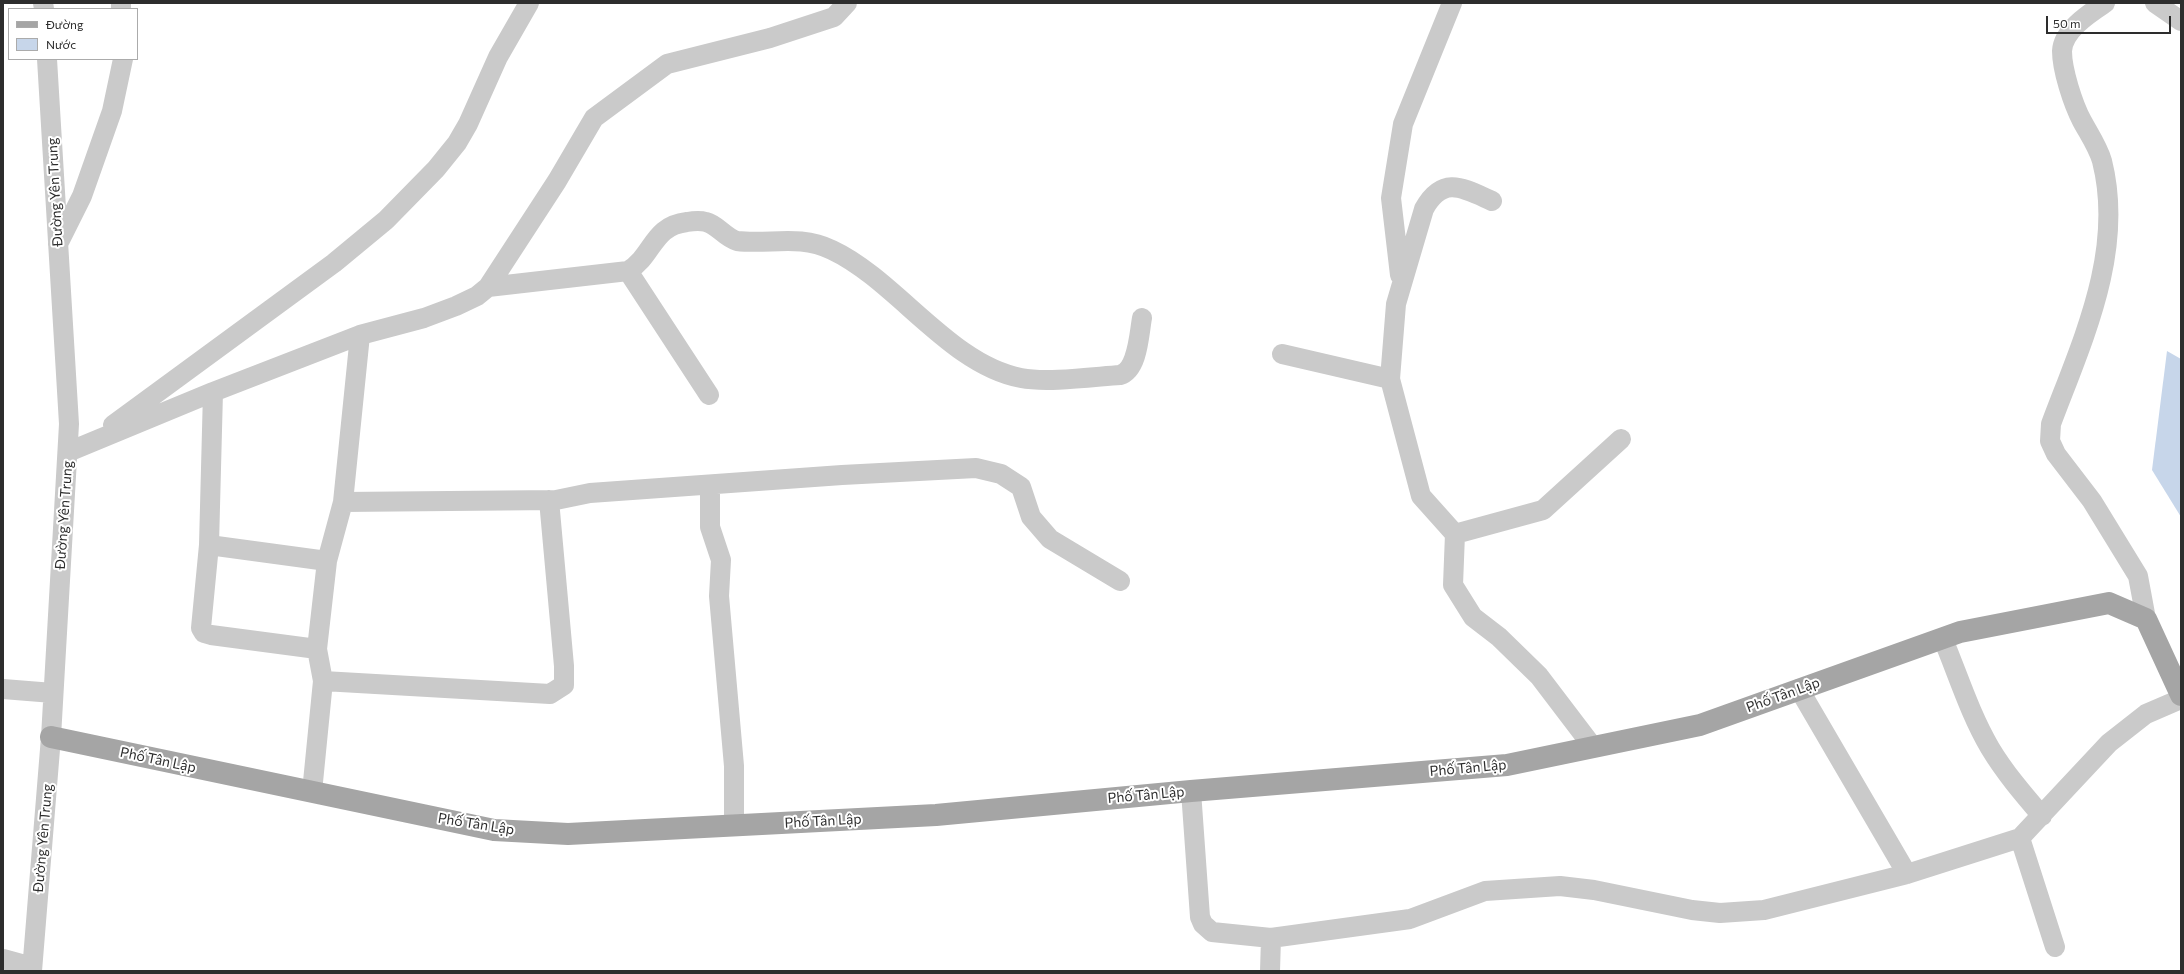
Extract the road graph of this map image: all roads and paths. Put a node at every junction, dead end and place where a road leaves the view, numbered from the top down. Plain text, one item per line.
1 (529, 3) edge
2 (847, 3) edge
3 (1452, 3) edge
4 (2106, 3) edge
5 (2155, 3) edge
6 (2181, 21) edge
7 (47, 60) edge
8 (123, 60) edge
9 (1492, 201) dead end
10 (58, 244) junction
11 (628, 271) junction
12 (1401, 281) junction
13 (488, 287) junction
14 (1142, 318) dead end
15 (360, 335) junction
16 (1282, 354) dead end
17 (1390, 379) junction
18 (213, 392) junction
19 (709, 395) dead end
20 (1621, 439) dead end
21 (76, 449) junction
22 (710, 485) junction
23 (549, 500) junction
24 (344, 502) junction
25 (1455, 534) junction
26 (209, 545) junction
27 (326, 561) junction
28 (1120, 581) dead end
29 (2146, 619) junction
30 (1943, 639) junction
31 (317, 649) junction
32 (323, 681) junction
33 (3, 689) edge
34 (1800, 690) junction
35 (53, 693) junction
36 (2180, 695) edge
37 (51, 737) junction
38 (1593, 747) junction
39 (1191, 791) junction
40 (312, 792) junction
41 (2042, 816) junction
42 (734, 826) junction
43 (2020, 838) junction
44 (1907, 874) junction
45 (1271, 938) junction
46 (2055, 947) dead end
47 (3, 959) edge
48 (32, 969) edge
49 (1270, 971) edge

1 - 21 street
2 - 13 street
3 - 12 street
4 - 29 street
5 - 6 street
7 - 10 street, Đường Yên Trung
8 - 10 street
9 - 12 street
10 - 21 street, Đường Yên Trung
11 - 13 street
11 - 14 street
11 - 19 street
12 - 17 street
13 - 15 street
15 - 18 street
15 - 24 street
16 - 17 street
17 - 25 street
18 - 21 street
18 - 26 street
20 - 25 street
21 - 35 street, Đường Yên Trung
22 - 23 street
22 - 28 street
22 - 42 street
23 - 24 street
23 - 32 street
24 - 27 street
25 - 38 street
26 - 27 street
26 - 31 street
27 - 31 street
29 - 30 main road, Phố Tân Lập
29 - 36 main road
30 - 34 main road, Phố Tân Lập
30 - 41 street
31 - 32 street
32 - 40 street
33 - 35 street
34 - 38 main road, Phố Tân Lập
34 - 44 street
35 - 37 street, Đường Yên Trung
36 - 41 street
37 - 40 main road, Phố Tân Lập
37 - 48 street, Đường Yên Trung
38 - 39 main road, Phố Tân Lập
39 - 42 main road, Phố Tân Lập
39 - 45 street
40 - 42 main road, Phố Tân Lập
41 - 43 street
43 - 44 street
43 - 46 street
44 - 45 street
45 - 49 street
47 - 48 street

